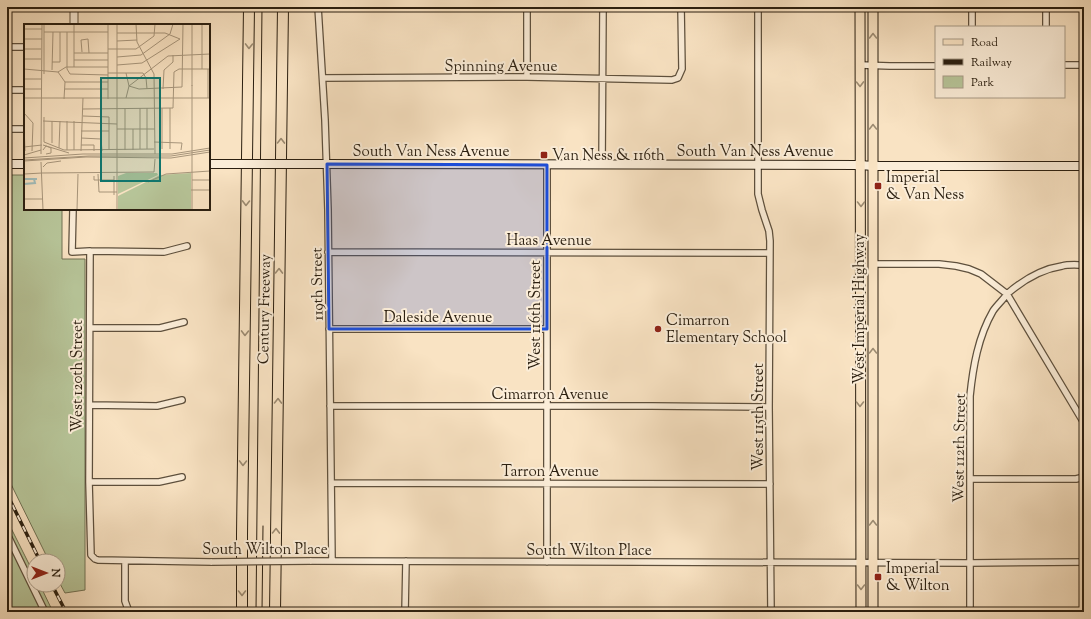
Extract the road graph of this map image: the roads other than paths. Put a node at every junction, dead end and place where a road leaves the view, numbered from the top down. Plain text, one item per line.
1 (74, 7) edge
2 (249, 7) edge
3 (283, 7) edge
4 (318, 7) edge
5 (527, 7) edge
6 (603, 7) edge
7 (681, 7) edge
8 (758, 7) edge
9 (860, 7) edge
10 (873, 7) edge
11 (972, 7) edge
12 (1046, 7) edge
13 (74, 24) edge
14 (972, 26) edge
15 (1046, 26) edge
16 (7, 47) edge
17 (24, 47) edge
18 (860, 65) junction
19 (1065, 65) edge
20 (1084, 65) edge
21 (873, 66) junction
22 (935, 66) edge
23 (527, 77) junction
24 (322, 78) junction
25 (602, 78) junction
26 (7, 90) edge
27 (24, 90) edge
28 (7, 129) edge
29 (24, 129) edge
30 (7, 164) edge
31 (24, 164) edge
32 (210, 164) edge
33 (327, 164) junction
34 (547, 165) junction
35 (602, 165) junction
36 (758, 165) junction
37 (860, 165) junction
38 (873, 166) junction
39 (1084, 166) edge
40 (73, 210) edge
41 (187, 246) dead end
42 (90, 252) junction
43 (328, 252) junction
44 (547, 252) junction
45 (770, 253) junction
46 (873, 264) junction
47 (1084, 265) edge
48 (1007, 294) junction
49 (184, 322) dead end
50 (90, 328) junction
51 (329, 329) junction
52 (547, 329) junction
53 (182, 400) dead end
54 (90, 405) junction
55 (330, 406) junction
56 (547, 406) junction
57 (769, 407) junction
58 (1084, 423) edge
59 (182, 477) dead end
60 (1084, 477) edge
61 (970, 479) junction
62 (89, 482) junction
63 (331, 483) junction
64 (547, 483) junction
65 (770, 484) junction
66 (7, 534) edge
67 (95, 559) joint
68 (125, 561) junction
69 (332, 561) junction
70 (406, 561) junction
71 (547, 562) junction
72 (771, 562) junction
73 (861, 562) junction
74 (873, 562) junction
75 (1084, 562) edge
76 (970, 563) junction
77 (44, 612) edge
78 (129, 612) edge
79 (242, 612) edge
80 (275, 612) edge
81 (405, 612) edge
82 (771, 612) edge
83 (861, 612) edge
84 (873, 612) edge
85 (970, 612) edge

1 - 13 street
2 -> 79 highway, Century Freeway
80 -> 3 highway, Century Freeway
4 - 24 street, 119th Street
5 - 23 street
6 - 25 street
7 - 25 street, Spinning Avenue
8 - 36 street, West 115th Street
9 - 18 main road, West Imperial Highway
21 -> 10 main road, West Imperial Highway
11 - 14 street
12 - 15 street
16 - 17 street
18 - 21 street
18 -> 37 main road, West Imperial Highway
19 - 20 street
21 - 22 street
38 -> 21 main road, West Imperial Highway
23 - 24 street, Spinning Avenue
23 - 25 street, Spinning Avenue
24 - 33 street, 119th Street
25 - 35 street
26 - 27 street
28 - 29 street
30 - 31 main road
32 - 33 main road, South Van Ness Avenue, bridge
33 - 34 main road, South Van Ness Avenue
33 - 43 street, 119th Street
34 - 35 main road, South Van Ness Avenue
34 - 44 street, West 116th Street
35 - 36 main road, South Van Ness Avenue
36 - 37 main road, South Van Ness Avenue
36 - 45 street, West 115th Street
37 - 38 main road, South Van Ness Avenue
37 -> 73 main road, West Imperial Highway
38 - 39 main road, South Van Ness Avenue
38 - 46 main road, West Imperial Highway
40 - 42 street
41 - 42 street
42 - 50 street, West 120th Street
43 - 44 street, Haas Avenue
43 - 51 street, 119th Street
44 - 45 street, Haas Avenue
44 - 52 street, West 116th Street
45 - 57 street, West 115th Street
46 - 48 street
74 -> 46 main road, West Imperial Highway
47 - 48 street
48 - 58 street
48 - 61 street, West 112th Street
49 - 50 street
50 - 54 street, West 120th Street
51 - 52 street, Daleside Avenue
51 - 55 street, 119th Street
52 - 56 street, West 116th Street
53 - 54 street
54 - 62 street, West 120th Street
55 - 56 street, Cimarron Avenue
55 - 63 street, 119th Street
56 - 57 street, Cimarron Avenue
56 - 64 street, West 116th Street
57 - 65 street, West 115th Street
59 - 62 street
60 - 61 street
61 - 76 street, West 112th Street
62 - 67 street, West 120th Street
63 - 64 street, Tarron Avenue
63 - 69 street, 119th Street
64 - 65 street, Tarron Avenue
64 - 71 street, West 116th Street
65 - 72 street, West 115th Street
66 - 77 street
67 - 68 street, South Wilton Place
68 - 69 street, South Wilton Place, bridge
68 - 78 street
69 - 70 street, South Wilton Place
70 - 71 street, South Wilton Place
70 - 81 street
71 - 72 street, South Wilton Place
72 - 73 street, South Wilton Place
72 - 82 street, West 115th Street
73 - 74 street, South Wilton Place
73 -> 83 main road, West Imperial Highway
74 - 76 street, South Wilton Place
74 - 84 main road, West Imperial Highway
75 - 76 street, South Wilton Place
76 - 85 street, West 112th Street

